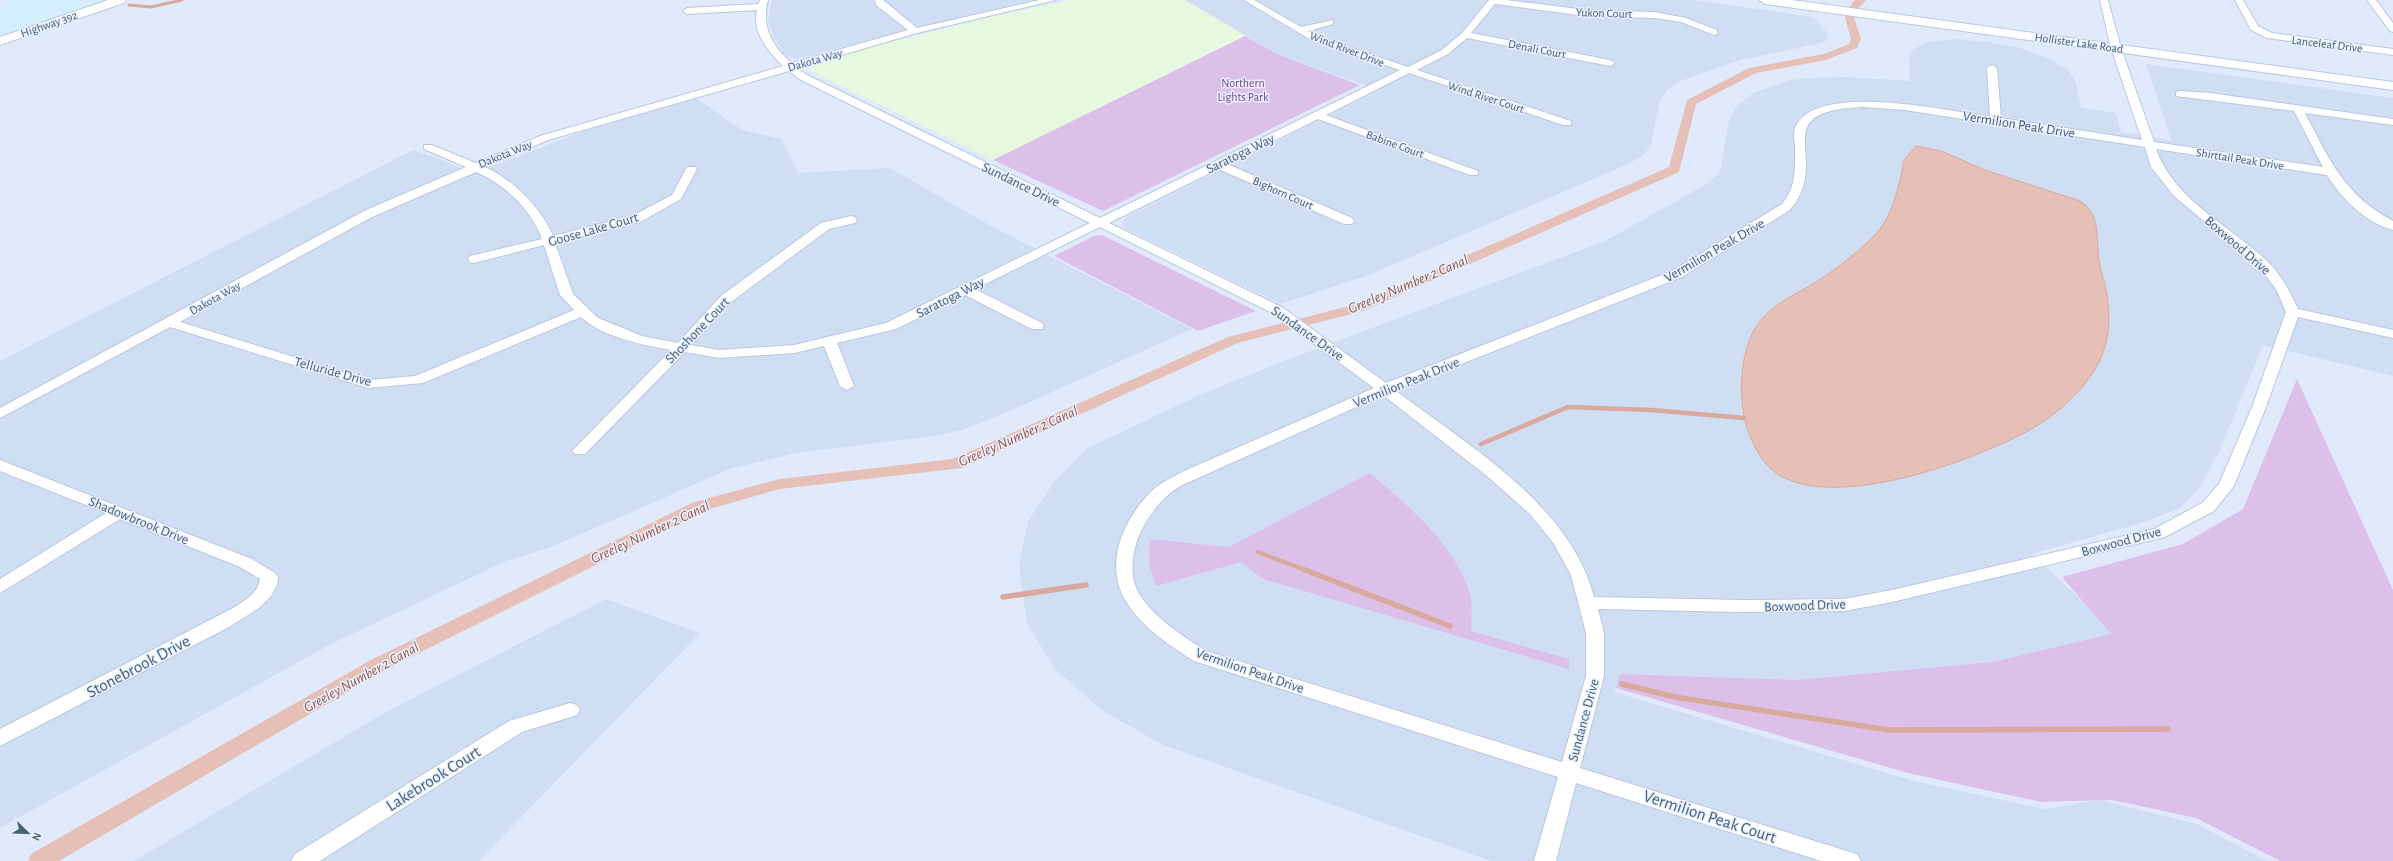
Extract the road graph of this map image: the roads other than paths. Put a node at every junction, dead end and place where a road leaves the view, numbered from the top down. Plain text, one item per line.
1 (108, 0) edge
2 (120, 0) edge
3 (879, 0) edge
4 (1002, 0) edge
5 (1052, 0) edge
6 (1248, 0) edge
7 (1494, 0) edge
8 (1765, 0) edge
9 (2104, 0) edge
10 (2239, 0) edge
11 (2371, 0) edge
12 (762, 3) edge
13 (1015, 8) junction
14 (687, 11) dead end
15 (1330, 22) dead end
16 (2393, 28) edge
17 (1300, 30) junction
18 (915, 31) junction
19 (1714, 32) dead end
20 (1465, 35) junction
21 (0, 40) edge
22 (2116, 48) junction
23 (2393, 52) edge
24 (1610, 63) dead end
25 (790, 67) junction
26 (1992, 68) dead end
27 (1406, 71) junction
28 (2393, 86) edge
29 (2180, 94) dead end
30 (2298, 109) junction
31 (1317, 115) junction
32 (1996, 121) junction
33 (2393, 122) edge
34 (1567, 123) dead end
35 (2148, 145) junction
36 (428, 147) dead end
37 (1217, 164) junction
38 (474, 166) junction
39 (691, 169) dead end
40 (1474, 172) dead end
41 (2331, 172) junction
42 (851, 220) dead end
43 (1348, 221) dead end
44 (1099, 222) junction
45 (2393, 226) edge
46 (549, 241) junction
47 (474, 259) dead end
48 (964, 289) junction
49 (583, 311) junction
50 (2293, 312) junction
51 (170, 323) junction
52 (1036, 326) dead end
53 (2393, 334) edge
54 (829, 340) junction
55 (681, 348) junction
56 (847, 386) dead end
57 (1385, 389) junction
58 (0, 414) edge
59 (580, 451) dead end
60 (0, 464) edge
61 (120, 512) junction
62 (269, 585) joint
63 (0, 587) edge
64 (1588, 603) junction
65 (570, 710) dead end
66 (0, 738) edge
67 (1569, 772) junction
68 (302, 861) edge
69 (1546, 861) edge
70 (1850, 861) edge

1 - 21 street
2 - 21 street, Highway 392
3 - 18 street
4 - 13 street
5 - 13 street, Dakota Way
6 - 17 street, Wind River Drive
7 - 19 street, Yukon Court
7 - 20 street, Saratoga Way
8 - 22 street, Hollister Lake Road
9 - 22 street, Boxwood Drive
10 - 23 street, Lanceleaf Drive
11 - 16 street
12 - 14 street
12 - 25 street, Sundance Drive
13 - 18 street, Dakota Way
15 - 17 street
17 - 27 street, Wind River Drive
18 - 25 street, Dakota Way
20 - 24 street, Denali Court
20 - 27 street, Saratoga Way
22 - 28 street, Hollister Lake Road
22 - 35 street, Boxwood Drive
25 - 38 street, Dakota Way
25 - 44 street, Sundance Drive
26 - 32 street
27 - 31 street, Saratoga Way
27 - 34 street, Wind River Court
29 - 30 street
30 - 33 street
30 - 41 street
31 - 37 street, Saratoga Way
31 - 40 street, Babine Court
32 - 35 street, Vermilion Peak Drive
32 - 57 street, Vermilion Peak Drive
35 - 41 street, Shirttail Peak Drive
35 - 50 street, Boxwood Drive
36 - 38 street, Saratoga Way
37 - 43 street, Bighorn Court
37 - 44 street, Saratoga Way
38 - 46 street, Saratoga Way
38 - 51 street, Dakota Way
39 - 46 street, Goose Lake Court
41 - 45 street
42 - 55 street, Shoshone Court
44 - 48 street, Saratoga Way
44 - 57 street, Sundance Drive
46 - 47 street, Goose Lake Court
46 - 49 street, Saratoga Way
48 - 52 street
48 - 54 street, Saratoga Way
49 - 51 street, Telluride Drive
49 - 55 street, Saratoga Way
50 - 53 street
50 - 64 street, Boxwood Drive
51 - 58 street, Dakota Way
54 - 55 street, Saratoga Way
54 - 56 street
55 - 59 street, Shoshone Court
57 - 64 street, Sundance Drive
57 - 67 street, Vermilion Peak Drive
60 - 61 street, Shadowbrook Drive
61 - 62 street, Shadowbrook Drive
61 - 63 street
62 - 66 street, Stonebrook Drive
64 - 67 street, Sundance Drive
65 - 68 street, Lakebrook Court
67 - 69 street, Sundance Drive
67 - 70 street, Vermilion Peak Court

